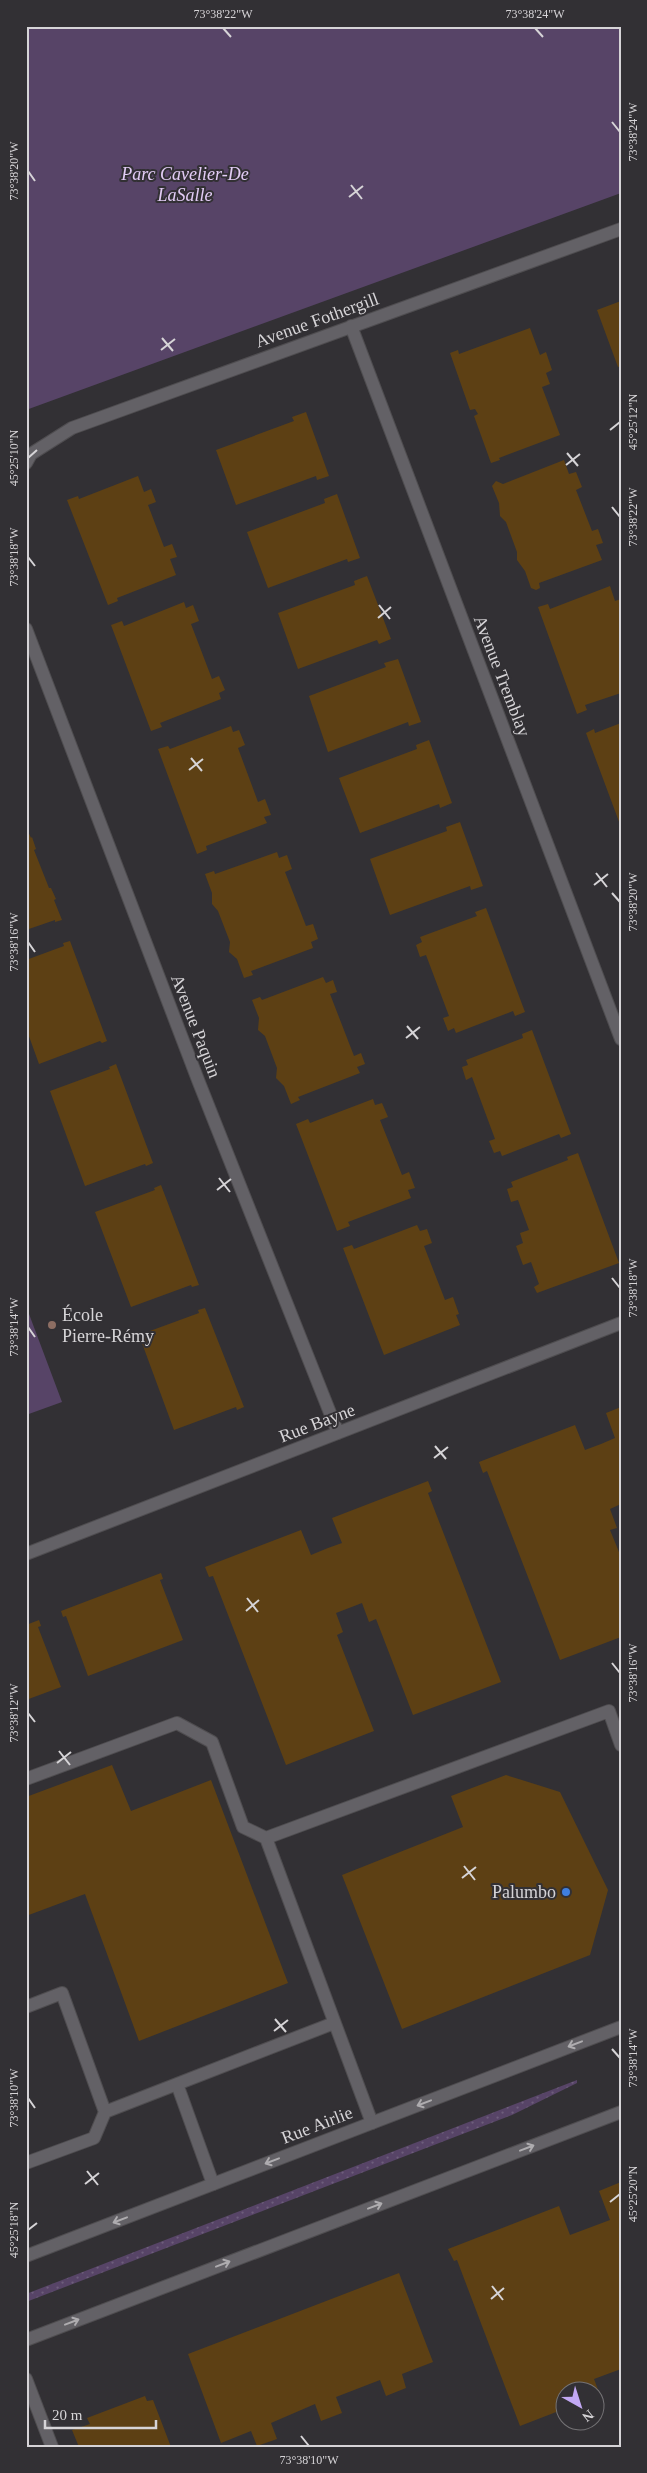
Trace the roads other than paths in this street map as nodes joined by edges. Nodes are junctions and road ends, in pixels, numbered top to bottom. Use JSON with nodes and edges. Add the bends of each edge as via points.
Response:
{"nodes":[{"id":1,"x":621,"y":229,"type":"edge"},
{"id":2,"x":351,"y":326,"type":"junction"},
{"id":3,"x":28,"y":459,"type":"edge"},
{"id":4,"x":26,"y":630,"type":"edge"},
{"id":5,"x":621,"y":1039,"type":"edge"},
{"id":6,"x":621,"y":1323,"type":"edge"},
{"id":7,"x":338,"y":1433,"type":"junction"},
{"id":8,"x":26,"y":1554,"type":"edge"},
{"id":9,"x":615,"y":1708,"type":"edge"},
{"id":10,"x":621,"y":1745,"type":"edge"},
{"id":11,"x":26,"y":1779,"type":"edge"},
{"id":12,"x":266,"y":1838,"type":"junction"},
{"id":13,"x":26,"y":2007,"type":"edge"},
{"id":14,"x":334,"y":2023,"type":"junction"},
{"id":15,"x":621,"y":2027,"type":"edge"},
{"id":16,"x":177,"y":2084,"type":"junction"},
{"id":17,"x":106,"y":2112,"type":"junction"},
{"id":18,"x":621,"y":2112,"type":"edge"},
{"id":19,"x":372,"y":2123,"type":"junction"},
{"id":20,"x":26,"y":2163,"type":"edge"},
{"id":21,"x":213,"y":2184,"type":"junction"},
{"id":22,"x":26,"y":2256,"type":"edge"},
{"id":23,"x":26,"y":2340,"type":"edge"},
{"id":24,"x":26,"y":2379,"type":"edge"},
{"id":25,"x":52,"y":2447,"type":"edge"}],
"edges":[{"from":1,"to":2,"type":"street","name":"Avenue Fothergill"},
{"from":2,"to":3,"type":"street","name":"Avenue Fothergill","via":[[72,428]]},
{"from":2,"to":5,"type":"street","name":"Avenue Tremblay"},
{"from":4,"to":7,"type":"street","name":"Avenue Paquin","via":[[198,1080]]},
{"from":6,"to":7,"type":"street","name":"Rue Bayne"},
{"from":7,"to":8,"type":"street","name":"Rue Bayne"},
{"from":9,"to":10,"type":"street"},
{"from":9,"to":12,"type":"street"},
{"from":11,"to":12,"type":"street","via":[[177,1723],[212,1742],[243,1827]]},
{"from":12,"to":14,"type":"street"},
{"from":13,"to":17,"type":"street","via":[[62,1993]]},
{"from":14,"to":16,"type":"street"},
{"from":14,"to":19,"type":"street"},
{"from":15,"to":19,"type":"street","name":"Rue Airlie","one_way":true},
{"from":16,"to":17,"type":"street"},
{"from":16,"to":21,"type":"street"},
{"from":17,"to":20,"type":"street","via":[[94,2138]]},
{"from":23,"to":18,"type":"street","one_way":true},
{"from":19,"to":21,"type":"street","name":"Rue Airlie","one_way":true},
{"from":21,"to":22,"type":"street","name":"Rue Airlie","one_way":true},
{"from":24,"to":25,"type":"street"}]}
